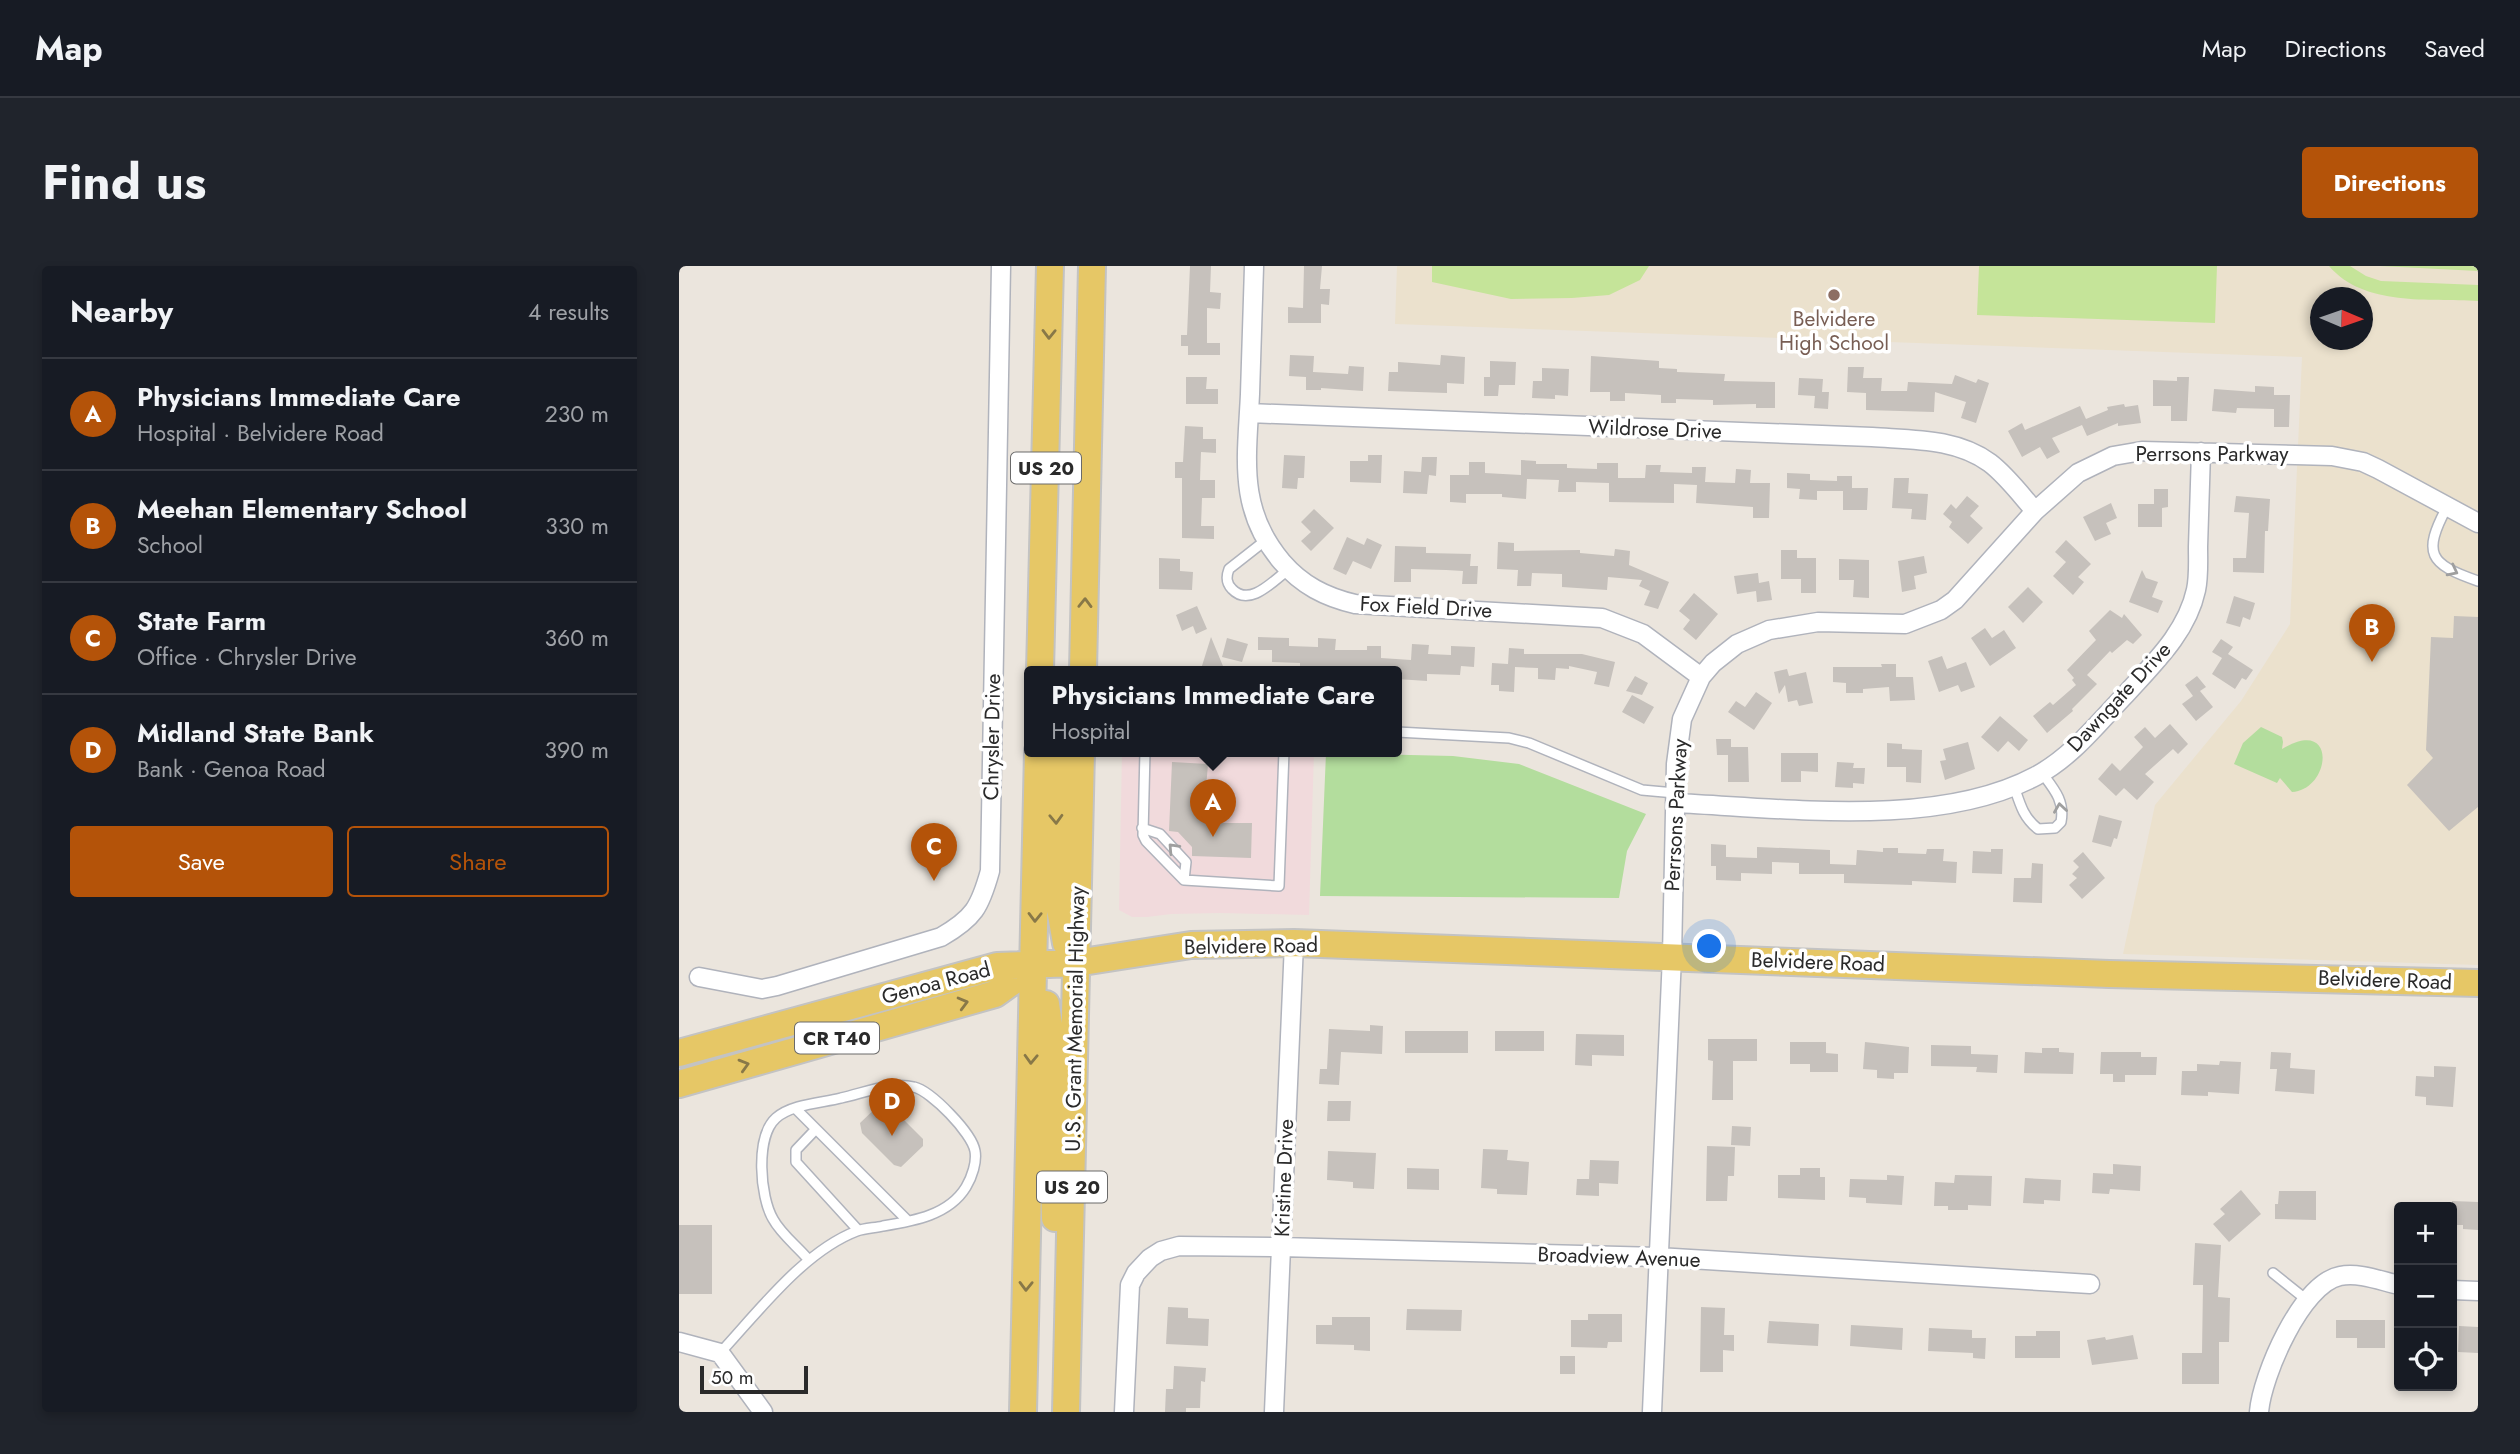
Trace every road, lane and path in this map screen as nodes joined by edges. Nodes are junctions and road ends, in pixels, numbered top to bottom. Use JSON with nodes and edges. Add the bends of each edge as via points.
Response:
{"nodes":[{"id":1,"x":1001,"y":266,"type":"edge"},
{"id":2,"x":1050,"y":266,"type":"edge"},
{"id":3,"x":1092,"y":266,"type":"edge"},
{"id":4,"x":1254,"y":266,"type":"edge"},
{"id":5,"x":1249,"y":413,"type":"junction"},
{"id":6,"x":2201,"y":452,"type":"junction"},
{"id":7,"x":2447,"y":507,"type":"junction"},
{"id":8,"x":2035,"y":511,"type":"junction"},
{"id":9,"x":2478,"y":523,"type":"edge"},
{"id":10,"x":1266,"y":540,"type":"junction"},
{"id":11,"x":1289,"y":569,"type":"junction"},
{"id":12,"x":2478,"y":581,"type":"edge"},
{"id":13,"x":1043,"y":592,"type":"junction"},
{"id":14,"x":1040,"y":666,"type":"edge"},
{"id":15,"x":1051,"y":666,"type":"edge"},
{"id":16,"x":1083,"y":666,"type":"edge"},
{"id":17,"x":1701,"y":677,"type":"junction"},
{"id":18,"x":1402,"y":732,"type":"edge"},
{"id":19,"x":1038,"y":757,"type":"edge"},
{"id":20,"x":1054,"y":757,"type":"edge"},
{"id":21,"x":1081,"y":757,"type":"edge"},
{"id":22,"x":1145,"y":757,"type":"edge"},
{"id":23,"x":1284,"y":757,"type":"edge"},
{"id":24,"x":2042,"y":772,"type":"junction"},
{"id":25,"x":2014,"y":786,"type":"junction"},
{"id":26,"x":1675,"y":798,"type":"junction"},
{"id":27,"x":1142,"y":828,"type":"junction"},
{"id":28,"x":1184,"y":880,"type":"junction"},
{"id":29,"x":1294,"y":943,"type":"junction"},
{"id":30,"x":1672,"y":956,"type":"junction"},
{"id":31,"x":1076,"y":963,"type":"junction"},
{"id":32,"x":1034,"y":966,"type":"junction"},
{"id":33,"x":699,"y":976,"type":"dead end"},
{"id":34,"x":2478,"y":983,"type":"edge"},
{"id":35,"x":679,"y":1053,"type":"edge"},
{"id":36,"x":679,"y":1084,"type":"edge"},
{"id":37,"x":796,"y":1109,"type":"junction"},
{"id":38,"x":816,"y":1129,"type":"junction"},
{"id":39,"x":908,"y":1221,"type":"junction"},
{"id":40,"x":858,"y":1230,"type":"junction"},
{"id":41,"x":1281,"y":1247,"type":"junction"},
{"id":42,"x":1658,"y":1257,"type":"junction"},
{"id":43,"x":808,"y":1259,"type":"junction"},
{"id":44,"x":2273,"y":1273,"type":"dead end"},
{"id":45,"x":2090,"y":1284,"type":"dead end"},
{"id":46,"x":2394,"y":1284,"type":"edge"},
{"id":47,"x":2457,"y":1290,"type":"edge"},
{"id":48,"x":2478,"y":1291,"type":"edge"},
{"id":49,"x":2308,"y":1301,"type":"junction"},
{"id":50,"x":679,"y":1342,"type":"edge"},
{"id":51,"x":720,"y":1353,"type":"junction"},
{"id":52,"x":1067,"y":1371,"type":"junction"},
{"id":53,"x":763,"y":1412,"type":"edge"},
{"id":54,"x":1023,"y":1412,"type":"edge"},
{"id":55,"x":1066,"y":1412,"type":"edge"},
{"id":56,"x":1124,"y":1412,"type":"edge"},
{"id":57,"x":1274,"y":1412,"type":"edge"},
{"id":58,"x":1652,"y":1412,"type":"edge"},
{"id":59,"x":2259,"y":1412,"type":"edge"}],
"edges":[{"from":1,"to":33,"type":"street","name":"Chrysler Drive","via":[[990,871],[983,896],[961,925],[941,937],[777,986],[762,989]]},
{"from":2,"to":13,"type":"main road","number":"US 20","one_way":true},
{"from":16,"to":3,"type":"main road","number":"US 20","one_way":true},
{"from":4,"to":5,"type":"street","name":"Fox Field Drive"},
{"from":5,"to":8,"type":"street","name":"Wildrose Drive","via":[[1938,443],[1976,454],[1991,464]]},
{"from":5,"to":10,"type":"street","name":"Fox Field Drive","via":[[1249,495]]},
{"from":6,"to":7,"type":"street","name":"Perrsons Parkway","via":[[2332,456],[2363,462]]},
{"from":6,"to":8,"type":"street","name":"Perrsons Parkway","via":[[2142,451],[2113,456],[2078,472]]},
{"from":6,"to":24,"type":"street","name":"Dawngate Drive","via":[[2197,587],[2185,624],[2076,747]]},
{"from":7,"to":9,"type":"street","name":"Perrsons Parkway"},
{"from":7,"to":12,"type":"lane","one_way":true,"via":[[2434,531],[2435,557],[2452,572]]},
{"from":8,"to":17,"type":"street","name":"Perrsons Parkway","via":[[1955,600],[1930,616],[1893,625],[1818,622],[1769,630],[1737,644]]},
{"from":10,"to":11,"type":"street","name":"Fox Field Drive"},
{"from":10,"to":11,"type":"lane","via":[[1229,569],[1230,588],[1239,594],[1257,594]]},
{"from":11,"to":17,"type":"street","name":"Fox Field Drive","via":[[1311,588],[1355,604],[1602,618],[1643,634]]},
{"from":13,"to":14,"type":"main road","number":"US 20"},
{"from":13,"to":15,"type":"main road"},
{"from":17,"to":26,"type":"street","name":"Perrsons Parkway","via":[[1682,719]]},
{"from":18,"to":26,"type":"lane","via":[[1509,737],[1642,790]]},
{"from":19,"to":32,"type":"main road","name":"U.S. Grant Memorial Highway","number":"US 20","one_way":true},
{"from":20,"to":31,"type":"main road","one_way":true,"via":[[1059,903],[1062,931]]},
{"from":21,"to":31,"type":"main road","name":"U.S. Grant Memorial Highway","number":"US 20"},
{"from":22,"to":27,"type":"lane"},
{"from":23,"to":28,"type":"lane","via":[[1279,886]]},
{"from":24,"to":25,"type":"street","name":"Dawngate Drive"},
{"from":25,"to":24,"type":"lane","one_way":true,"via":[[2029,822],[2039,829],[2055,828],[2061,822],[2061,799]]},
{"from":25,"to":26,"type":"street","name":"Dawngate Drive","via":[[1963,803],[1909,810],[1812,810]]},
{"from":26,"to":30,"type":"street","name":"Perrsons Parkway"},
{"from":27,"to":28,"type":"lane","via":[[1146,841]]},
{"from":28,"to":27,"type":"lane","one_way":true,"via":[[1186,862],[1160,834]]},
{"from":29,"to":30,"type":"main road","name":"Belvidere Road"},
{"from":29,"to":31,"type":"main road","name":"Belvidere Road","via":[[1191,945]]},
{"from":29,"to":41,"type":"street","name":"Kristine Drive"},
{"from":30,"to":34,"type":"main road","name":"Belvidere Road"},
{"from":30,"to":42,"type":"street","name":"Perrsons Parkway"},
{"from":31,"to":32,"type":"main road","name":"Belvidere Road"},
{"from":31,"to":52,"type":"main road","name":"U.S. Grant Memorial Highway","number":"US 20"},
{"from":32,"to":35,"type":"main road","name":"Genoa Road","number":"CR T40","via":[[997,966]]},
{"from":36,"to":32,"type":"main road","name":"Genoa Road","number":"CR T40","one_way":true,"via":[[995,994]]},
{"from":32,"to":52,"type":"main road","via":[[1049,1026],[1057,1288]]},
{"from":32,"to":54,"type":"main road","name":"U.S. Grant Memorial Highway","number":"US 20","one_way":true},
{"from":37,"to":38,"type":"lane"},
{"from":37,"to":39,"type":"lane","via":[[892,1086],[915,1087],[930,1095],[965,1132],[975,1157],[966,1187],[952,1203],[935,1214]]},
{"from":37,"to":43,"type":"lane","via":[[774,1120],[768,1129],[763,1186],[773,1221]]},
{"from":38,"to":39,"type":"lane"},
{"from":38,"to":40,"type":"lane","via":[[796,1150],[796,1162]]},
{"from":39,"to":40,"type":"lane"},
{"from":40,"to":43,"type":"lane"},
{"from":41,"to":42,"type":"street","name":"Broadview Avenue"},
{"from":41,"to":56,"type":"street","name":"Broadview Avenue","via":[[1179,1246],[1150,1258],[1130,1285]]},
{"from":41,"to":57,"type":"street","name":"Kristine Drive"},
{"from":42,"to":45,"type":"street","name":"Broadview Avenue"},
{"from":42,"to":58,"type":"street","name":"Perrsons Parkway"},
{"from":43,"to":51,"type":"lane"},
{"from":44,"to":49,"type":"lane"},
{"from":46,"to":49,"type":"street","via":[[2343,1275],[2325,1283]]},
{"from":47,"to":48,"type":"street"},
{"from":49,"to":59,"type":"street","via":[[2281,1342]]},
{"from":50,"to":51,"type":"street"},
{"from":51,"to":53,"type":"street"},
{"from":52,"to":55,"type":"main road","name":"U.S. Grant Memorial Highway","number":"US 20"}]}
